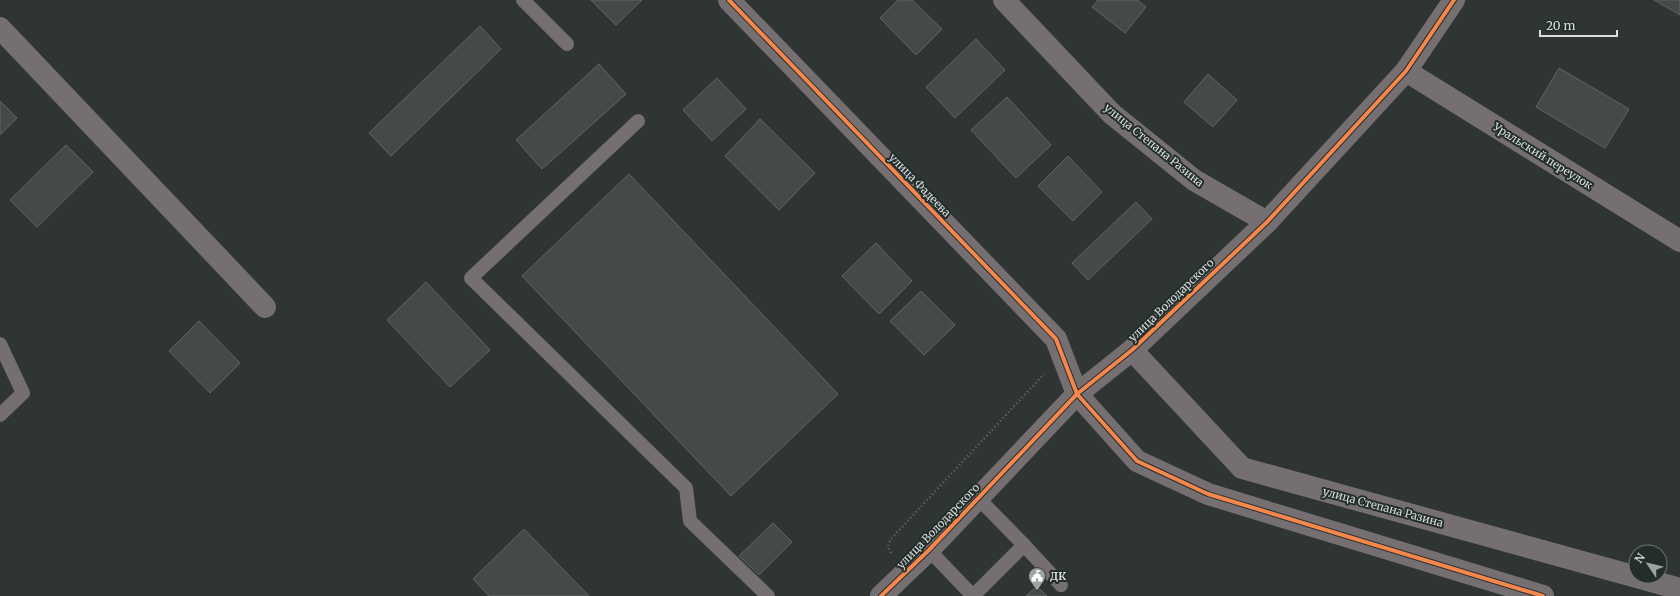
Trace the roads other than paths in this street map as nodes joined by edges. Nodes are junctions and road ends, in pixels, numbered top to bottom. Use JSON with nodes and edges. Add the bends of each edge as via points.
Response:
{"nodes":[{"id":1,"x":523,"y":0,"type":"edge"},
{"id":2,"x":729,"y":0,"type":"edge"},
{"id":3,"x":1004,"y":0,"type":"edge"},
{"id":4,"x":1454,"y":0,"type":"edge"},
{"id":5,"x":0,"y":28,"type":"edge"},
{"id":6,"x":567,"y":44,"type":"dead end"},
{"id":7,"x":1406,"y":72,"type":"junction"},
{"id":8,"x":638,"y":121,"type":"dead end"},
{"id":9,"x":1267,"y":222,"type":"junction"},
{"id":10,"x":1680,"y":241,"type":"edge"},
{"id":11,"x":265,"y":307,"type":"dead end"},
{"id":12,"x":0,"y":344,"type":"edge"},
{"id":13,"x":1132,"y":350,"type":"junction"},
{"id":14,"x":1077,"y":394,"type":"junction"},
{"id":15,"x":0,"y":415,"type":"edge"},
{"id":16,"x":978,"y":498,"type":"junction"},
{"id":17,"x":1024,"y":545,"type":"junction"},
{"id":18,"x":929,"y":550,"type":"junction"},
{"id":19,"x":1061,"y":585,"type":"dead end"},
{"id":20,"x":1680,"y":589,"type":"edge"},
{"id":21,"x":768,"y":596,"type":"edge"},
{"id":22,"x":881,"y":596,"type":"edge"},
{"id":23,"x":973,"y":596,"type":"edge"},
{"id":24,"x":1543,"y":596,"type":"edge"}],
"edges":[{"from":1,"to":6,"type":"lane"},
{"from":2,"to":14,"type":"street","name":"улица Фадеева","via":[[1056,339]]},
{"from":3,"to":9,"type":"street","name":"улица Степана Разина","via":[[1112,114],[1194,180]]},
{"from":4,"to":7,"type":"street","name":"улица Володарского"},
{"from":5,"to":11,"type":"street"},
{"from":7,"to":9,"type":"street","name":"улица Володарского"},
{"from":7,"to":10,"type":"street","name":"Уральский переулок"},
{"from":8,"to":21,"type":"lane","via":[[471,278],[686,488],[690,521]]},
{"from":9,"to":13,"type":"street","name":"улица Володарского"},
{"from":12,"to":15,"type":"lane","via":[[23,394]]},
{"from":13,"to":14,"type":"street","name":"улица Володарского"},
{"from":13,"to":20,"type":"street","name":"улица Степана Разина","via":[[1242,468]]},
{"from":14,"to":16,"type":"street","name":"улица Володарского"},
{"from":14,"to":24,"type":"street","via":[[1137,461],[1208,494]]},
{"from":16,"to":17,"type":"lane"},
{"from":16,"to":18,"type":"street","name":"улица Володарского"},
{"from":17,"to":19,"type":"lane"},
{"from":17,"to":23,"type":"lane"},
{"from":18,"to":22,"type":"street","name":"улица Володарского"},
{"from":18,"to":23,"type":"lane"}]}
